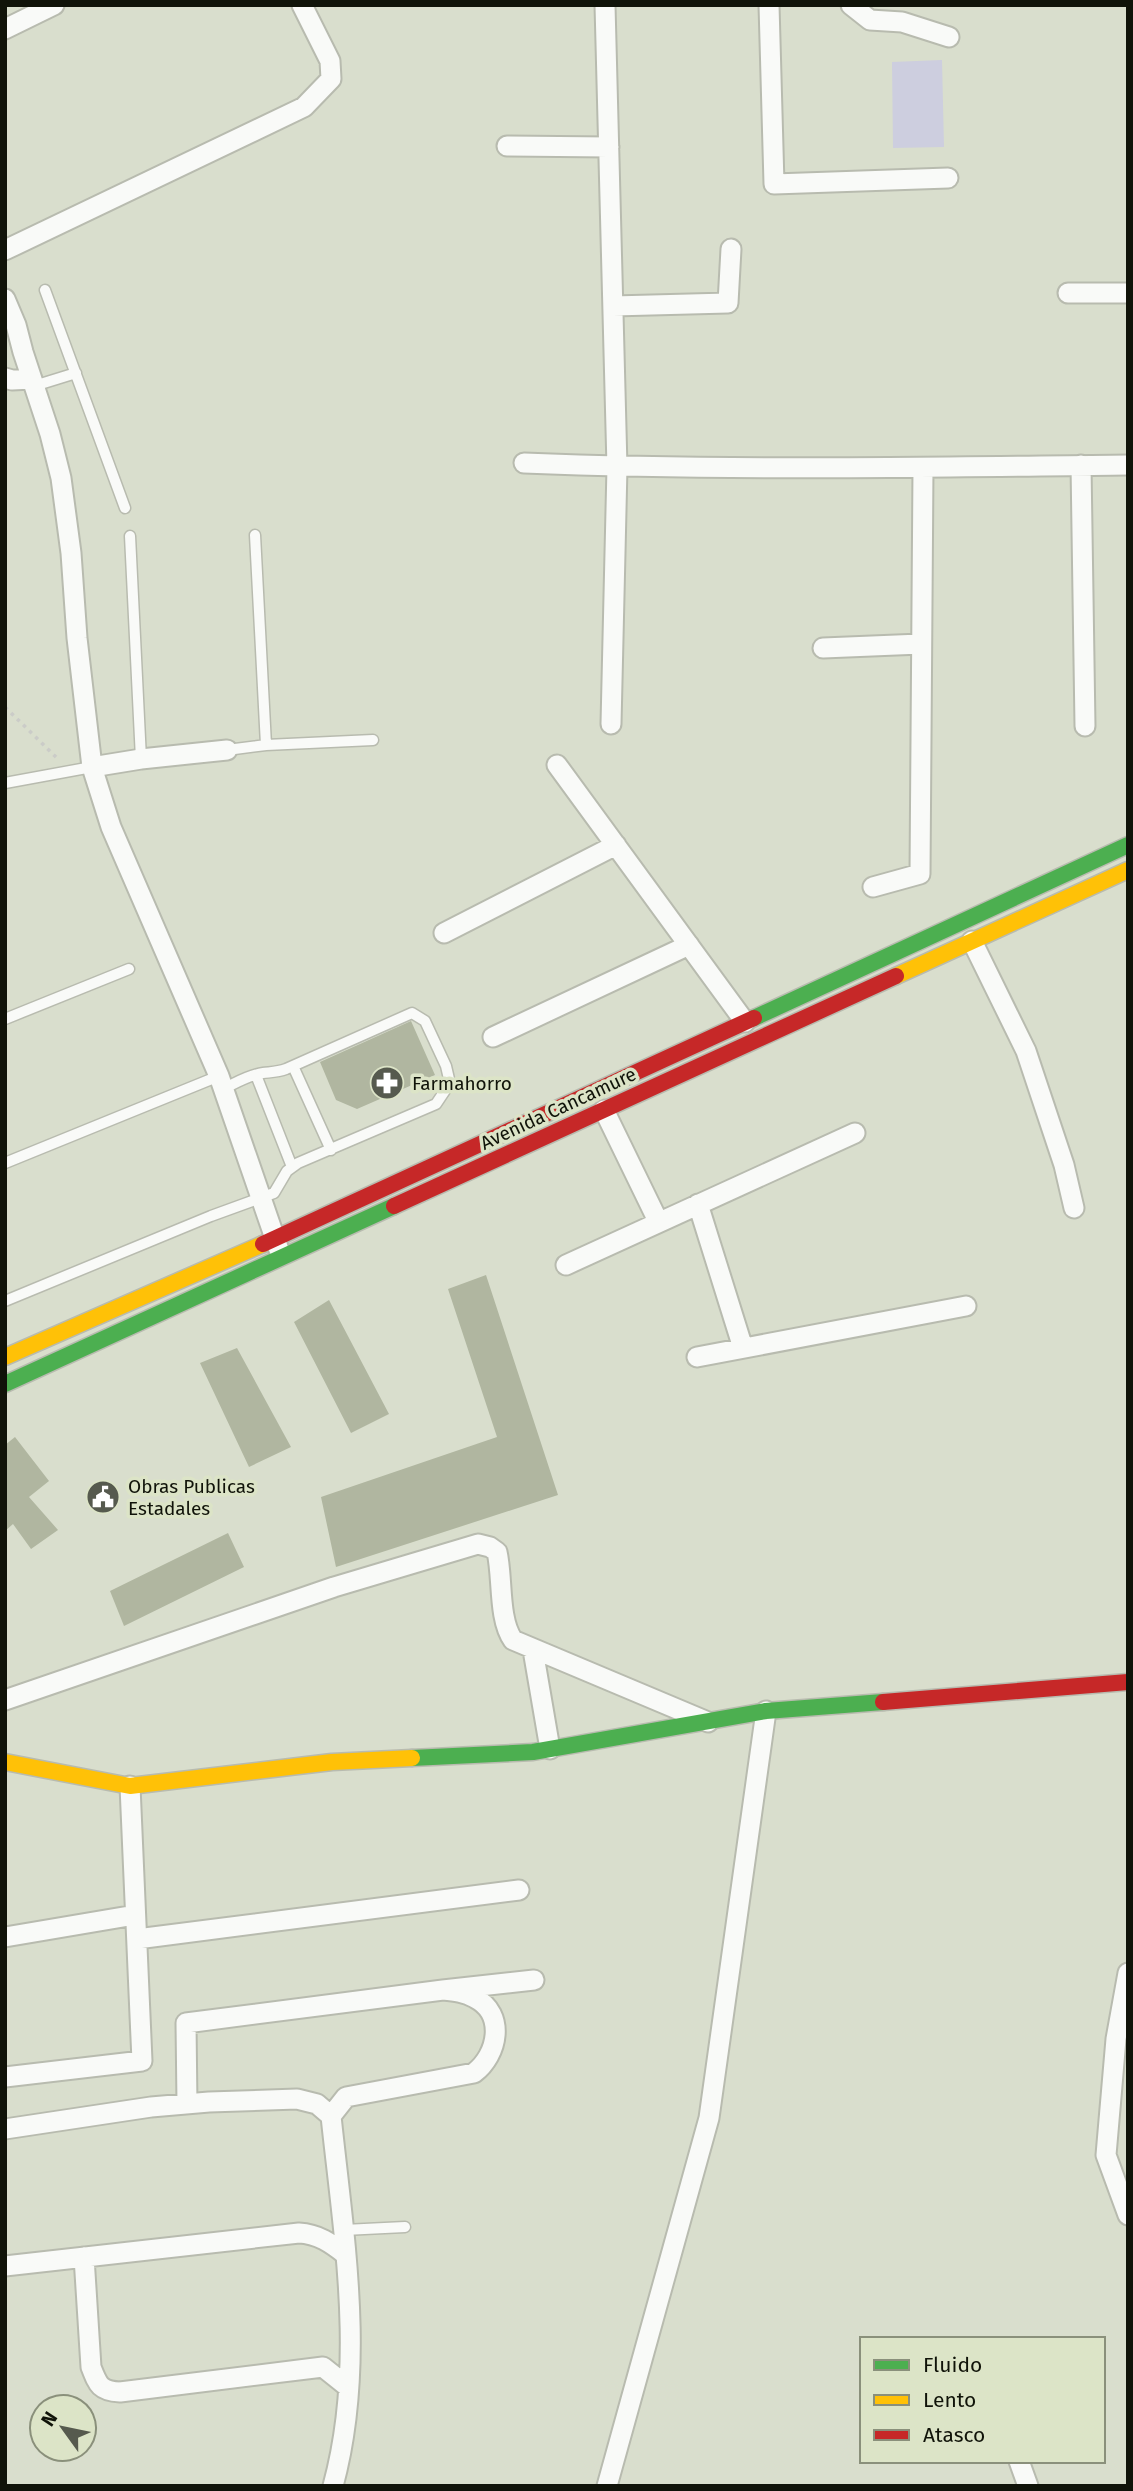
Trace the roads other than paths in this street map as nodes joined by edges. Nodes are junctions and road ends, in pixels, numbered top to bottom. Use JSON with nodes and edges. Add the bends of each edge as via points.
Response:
{"nodes":[{"id":1,"x":54,"y":5,"type":"edge"},
{"id":2,"x":302,"y":5,"type":"edge"},
{"id":3,"x":605,"y":5,"type":"edge"},
{"id":4,"x":769,"y":5,"type":"edge"},
{"id":5,"x":851,"y":5,"type":"edge"},
{"id":6,"x":5,"y":29,"type":"edge"},
{"id":7,"x":949,"y":37,"type":"dead end"},
{"id":8,"x":507,"y":146,"type":"dead end"},
{"id":9,"x":609,"y":147,"type":"junction"},
{"id":10,"x":948,"y":178,"type":"dead end"},
{"id":11,"x":732,"y":249,"type":"dead end"},
{"id":12,"x":5,"y":250,"type":"edge"},
{"id":13,"x":45,"y":290,"type":"dead end"},
{"id":14,"x":1068,"y":293,"type":"dead end"},
{"id":15,"x":1128,"y":293,"type":"edge"},
{"id":16,"x":5,"y":299,"type":"edge"},
{"id":17,"x":613,"y":306,"type":"junction"},
{"id":18,"x":5,"y":335,"type":"edge"},
{"id":19,"x":23,"y":352,"type":"junction"},
{"id":20,"x":76,"y":373,"type":"junction"},
{"id":21,"x":5,"y":378,"type":"edge"},
{"id":22,"x":33,"y":382,"type":"junction"},
{"id":23,"x":524,"y":463,"type":"dead end"},
{"id":24,"x":1081,"y":465,"type":"junction"},
{"id":25,"x":1128,"y":465,"type":"edge"},
{"id":26,"x":617,"y":467,"type":"junction"},
{"id":27,"x":923,"y":468,"type":"junction"},
{"id":28,"x":125,"y":508,"type":"dead end"},
{"id":29,"x":256,"y":535,"type":"dead end"},
{"id":30,"x":130,"y":536,"type":"dead end"},
{"id":31,"x":921,"y":644,"type":"junction"},
{"id":32,"x":823,"y":648,"type":"dead end"},
{"id":33,"x":611,"y":724,"type":"dead end"},
{"id":34,"x":1084,"y":726,"type":"dead end"},
{"id":35,"x":373,"y":740,"type":"dead end"},
{"id":36,"x":266,"y":745,"type":"junction"},
{"id":37,"x":227,"y":750,"type":"joint"},
{"id":38,"x":141,"y":758,"type":"junction"},
{"id":39,"x":557,"y":765,"type":"dead end"},
{"id":40,"x":92,"y":767,"type":"junction"},
{"id":41,"x":5,"y":783,"type":"edge"},
{"id":42,"x":615,"y":845,"type":"junction"},
{"id":43,"x":1128,"y":845,"type":"edge"},
{"id":44,"x":1128,"y":870,"type":"edge"},
{"id":45,"x":873,"y":887,"type":"dead end"},
{"id":46,"x":444,"y":933,"type":"dead end"},
{"id":47,"x":972,"y":941,"type":"junction"},
{"id":48,"x":689,"y":945,"type":"junction"},
{"id":49,"x":129,"y":969,"type":"dead end"},
{"id":50,"x":5,"y":1019,"type":"edge"},
{"id":51,"x":745,"y":1022,"type":"junction"},
{"id":52,"x":493,"y":1037,"type":"dead end"},
{"id":53,"x":293,"y":1066,"type":"junction"},
{"id":54,"x":256,"y":1075,"type":"junction"},
{"id":55,"x":221,"y":1082,"type":"junction"},
{"id":56,"x":604,"y":1110,"type":"junction"},
{"id":57,"x":855,"y":1133,"type":"dead end"},
{"id":58,"x":331,"y":1150,"type":"junction"},
{"id":59,"x":5,"y":1163,"type":"edge"},
{"id":60,"x":292,"y":1167,"type":"junction"},
{"id":61,"x":260,"y":1198,"type":"junction"},
{"id":62,"x":698,"y":1204,"type":"junction"},
{"id":63,"x":1074,"y":1208,"type":"dead end"},
{"id":64,"x":659,"y":1221,"type":"junction"},
{"id":65,"x":278,"y":1248,"type":"junction"},
{"id":66,"x":566,"y":1265,"type":"dead end"},
{"id":67,"x":5,"y":1301,"type":"edge"},
{"id":68,"x":966,"y":1306,"type":"dead end"},
{"id":69,"x":743,"y":1348,"type":"junction"},
{"id":70,"x":5,"y":1357,"type":"edge"},
{"id":71,"x":697,"y":1357,"type":"dead end"},
{"id":72,"x":5,"y":1384,"type":"edge"},
{"id":73,"x":533,"y":1650,"type":"junction"},
{"id":74,"x":1128,"y":1682,"type":"edge"},
{"id":75,"x":5,"y":1700,"type":"edge"},
{"id":76,"x":766,"y":1712,"type":"junction"},
{"id":77,"x":708,"y":1722,"type":"junction"},
{"id":78,"x":550,"y":1749,"type":"junction"},
{"id":79,"x":5,"y":1762,"type":"edge"},
{"id":80,"x":130,"y":1786,"type":"junction"},
{"id":81,"x":519,"y":1890,"type":"dead end"},
{"id":82,"x":135,"y":1915,"type":"junction"},
{"id":83,"x":5,"y":1937,"type":"edge"},
{"id":84,"x":136,"y":1939,"type":"junction"},
{"id":85,"x":1128,"y":1973,"type":"edge"},
{"id":86,"x":534,"y":1980,"type":"dead end"},
{"id":87,"x":443,"y":1990,"type":"junction"},
{"id":88,"x":5,"y":2077,"type":"edge"},
{"id":89,"x":187,"y":2104,"type":"junction"},
{"id":90,"x":331,"y":2116,"type":"junction"},
{"id":91,"x":5,"y":2129,"type":"edge"},
{"id":92,"x":341,"y":2204,"type":"junction"},
{"id":93,"x":1128,"y":2215,"type":"edge"},
{"id":94,"x":405,"y":2227,"type":"dead end"},
{"id":95,"x":344,"y":2230,"type":"junction"},
{"id":96,"x":312,"y":2234,"type":"junction"},
{"id":97,"x":346,"y":2255,"type":"junction"},
{"id":98,"x":84,"y":2257,"type":"junction"},
{"id":99,"x":5,"y":2266,"type":"edge"},
{"id":100,"x":337,"y":2359,"type":"junction"},
{"id":101,"x":348,"y":2387,"type":"junction"},
{"id":102,"x":1019,"y":2463,"type":"edge"},
{"id":103,"x":333,"y":2486,"type":"edge"},
{"id":104,"x":607,"y":2486,"type":"edge"},
{"id":105,"x":1028,"y":2486,"type":"edge"}],
"edges":[{"from":1,"to":6,"type":"street"},
{"from":2,"to":12,"type":"street","via":[[330,61],[331,79],[304,107]]},
{"from":3,"to":9,"type":"street"},
{"from":4,"to":10,"type":"street","via":[[774,184]]},
{"from":5,"to":7,"type":"street","via":[[870,19],[902,22]]},
{"from":8,"to":9,"type":"street"},
{"from":9,"to":17,"type":"street"},
{"from":11,"to":17,"type":"street","via":[[728,303]]},
{"from":13,"to":20,"type":"lane"},
{"from":14,"to":15,"type":"street"},
{"from":16,"to":19,"type":"street"},
{"from":17,"to":26,"type":"street"},
{"from":18,"to":19,"type":"street"},
{"from":19,"to":22,"type":"street"},
{"from":20,"to":22,"type":"lane"},
{"from":20,"to":28,"type":"lane"},
{"from":21,"to":22,"type":"street"},
{"from":22,"to":40,"type":"street","via":[[61,478]]},
{"from":23,"to":26,"type":"street"},
{"from":24,"to":25,"type":"street"},
{"from":24,"to":27,"type":"street"},
{"from":24,"to":34,"type":"street"},
{"from":26,"to":27,"type":"street"},
{"from":26,"to":33,"type":"street"},
{"from":27,"to":31,"type":"street"},
{"from":29,"to":36,"type":"lane"},
{"from":30,"to":38,"type":"lane"},
{"from":31,"to":32,"type":"street"},
{"from":31,"to":45,"type":"street","via":[[920,874]]},
{"from":35,"to":36,"type":"lane"},
{"from":36,"to":37,"type":"lane"},
{"from":37,"to":38,"type":"street"},
{"from":38,"to":40,"type":"street"},
{"from":39,"to":42,"type":"street"},
{"from":40,"to":41,"type":"lane"},
{"from":40,"to":55,"type":"street","via":[[111,827]]},
{"from":42,"to":46,"type":"street"},
{"from":42,"to":48,"type":"street"},
{"from":43,"to":51,"type":"main road","name":"Avenida Cancamure"},
{"from":44,"to":47,"type":"main road","name":"Avenida Cancamure"},
{"from":47,"to":56,"type":"main road","name":"Avenida Cancamure"},
{"from":47,"to":63,"type":"street","via":[[1026,1051]]},
{"from":48,"to":51,"type":"street"},
{"from":48,"to":52,"type":"street"},
{"from":49,"to":50,"type":"lane"},
{"from":51,"to":65,"type":"main road","name":"Avenida Cancamure"},
{"from":53,"to":54,"type":"lane"},
{"from":53,"to":58,"type":"lane"},
{"from":53,"to":58,"type":"lane","via":[[412,1013],[425,1021],[432,1035],[449,1079],[436,1104]]},
{"from":54,"to":55,"type":"lane"},
{"from":54,"to":60,"type":"lane"},
{"from":55,"to":59,"type":"lane"},
{"from":55,"to":61,"type":"street"},
{"from":56,"to":64,"type":"street"},
{"from":56,"to":65,"type":"main road","name":"Avenida Cancamure"},
{"from":57,"to":62,"type":"street"},
{"from":58,"to":60,"type":"lane"},
{"from":60,"to":61,"type":"lane","via":[[274,1193]]},
{"from":61,"to":65,"type":"street"},
{"from":61,"to":67,"type":"lane"},
{"from":62,"to":64,"type":"street"},
{"from":62,"to":69,"type":"street"},
{"from":64,"to":66,"type":"street"},
{"from":65,"to":70,"type":"main road","name":"Avenida Cancamure"},
{"from":65,"to":72,"type":"main road","name":"Avenida Cancamure"},
{"from":68,"to":69,"type":"street"},
{"from":69,"to":71,"type":"street"},
{"from":73,"to":75,"type":"street","via":[[508,1633],[497,1552],[478,1545],[334,1587]]},
{"from":73,"to":77,"type":"street"},
{"from":73,"to":78,"type":"street"},
{"from":74,"to":76,"type":"main road"},
{"from":76,"to":77,"type":"main road"},
{"from":76,"to":104,"type":"street","via":[[709,2118]]},
{"from":77,"to":78,"type":"main road"},
{"from":78,"to":80,"type":"main road","via":[[332,1762]]},
{"from":79,"to":80,"type":"main road"},
{"from":80,"to":82,"type":"street"},
{"from":81,"to":84,"type":"street"},
{"from":82,"to":83,"type":"street"},
{"from":82,"to":84,"type":"street"},
{"from":84,"to":88,"type":"street","via":[[142,2061]]},
{"from":85,"to":93,"type":"street","via":[[1116,2039],[1106,2155]]},
{"from":86,"to":87,"type":"street"},
{"from":87,"to":89,"type":"street","via":[[186,2023]]},
{"from":87,"to":90,"type":"street","via":[[463,1992],[486,2006],[496,2038],[482,2067],[474,2073],[346,2097]]},
{"from":89,"to":90,"type":"street","via":[[297,2099],[317,2104]]},
{"from":89,"to":91,"type":"street"},
{"from":90,"to":92,"type":"street"},
{"from":92,"to":95,"type":"street"},
{"from":92,"to":96,"type":"street"},
{"from":94,"to":95,"type":"lane"},
{"from":95,"to":97,"type":"street"},
{"from":96,"to":97,"type":"street"},
{"from":96,"to":98,"type":"street"},
{"from":97,"to":100,"type":"street","via":[[352,2320]]},
{"from":98,"to":99,"type":"street"},
{"from":98,"to":100,"type":"street","via":[[91,2367],[97,2383],[107,2391]]},
{"from":100,"to":101,"type":"street"},
{"from":100,"to":101,"type":"street"},
{"from":101,"to":103,"type":"street","via":[[342,2453]]},
{"from":102,"to":105,"type":"street"}]}
